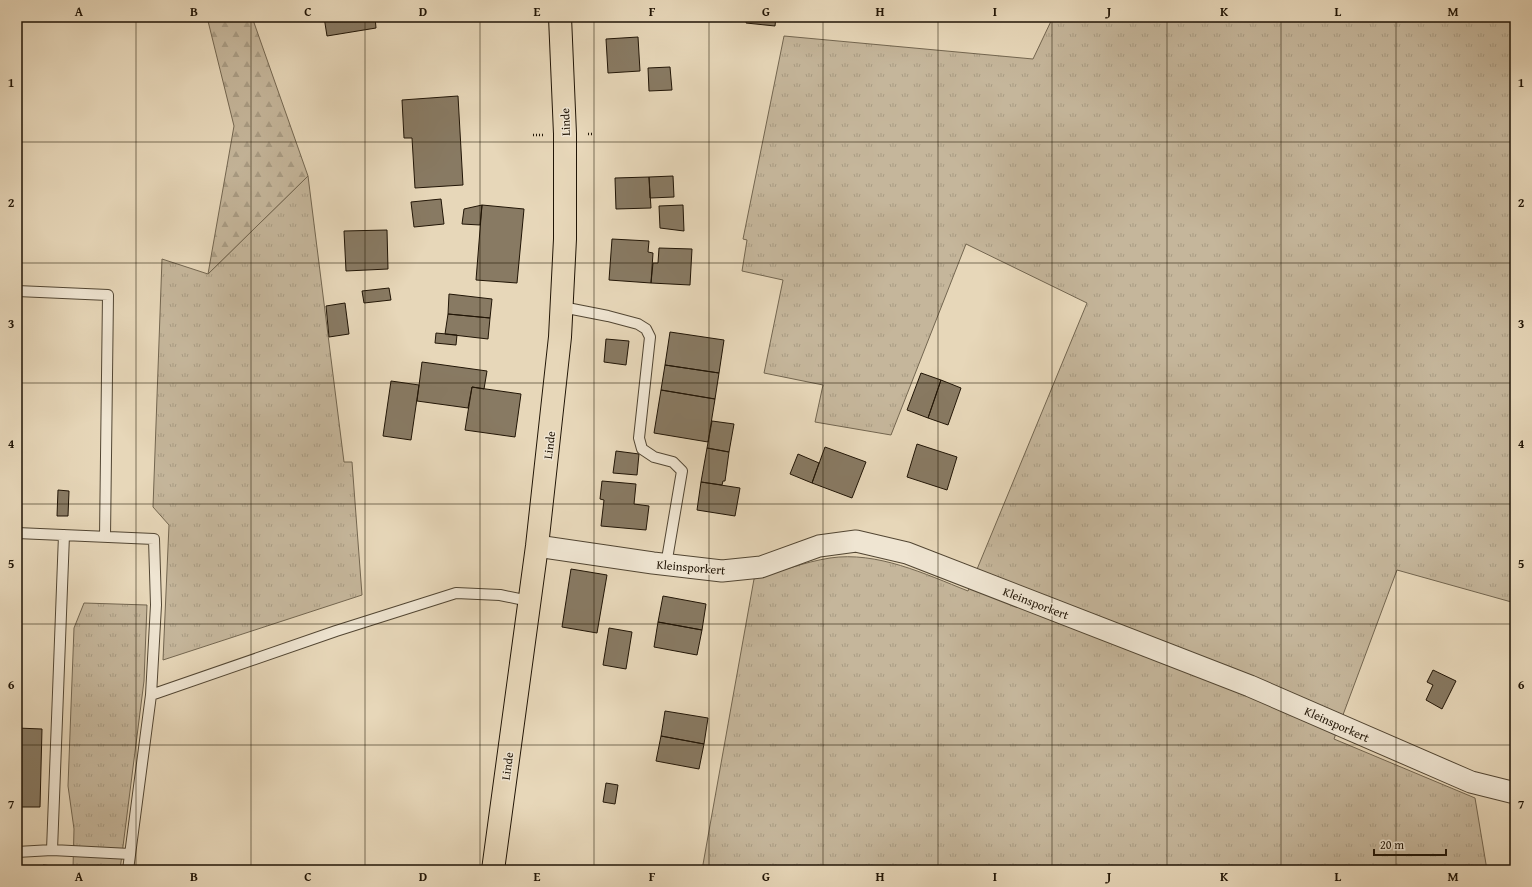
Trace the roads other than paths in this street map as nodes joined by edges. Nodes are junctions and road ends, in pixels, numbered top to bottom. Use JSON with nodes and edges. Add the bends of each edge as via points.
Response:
{"nodes":[{"id":1,"x":560,"y":17,"type":"edge"},
{"id":2,"x":17,"y":291,"type":"edge"},
{"id":3,"x":562,"y":307,"type":"junction"},
{"id":4,"x":17,"y":533,"type":"edge"},
{"id":5,"x":64,"y":535,"type":"junction"},
{"id":6,"x":105,"y":537,"type":"junction"},
{"id":7,"x":537,"y":546,"type":"junction"},
{"id":8,"x":666,"y":565,"type":"junction"},
{"id":9,"x":529,"y":601,"type":"junction"},
{"id":10,"x":151,"y":695,"type":"junction"},
{"id":11,"x":1515,"y":793,"type":"edge"},
{"id":12,"x":52,"y":850,"type":"junction"},
{"id":13,"x":17,"y":852,"type":"edge"},
{"id":14,"x":130,"y":854,"type":"junction"},
{"id":15,"x":128,"y":870,"type":"edge"},
{"id":16,"x":493,"y":870,"type":"edge"}],
"edges":[{"from":1,"to":3,"type":"main road","name":"Linde","via":[[565,134]]},
{"from":2,"to":6,"type":"lane","via":[[108,295]]},
{"from":3,"to":7,"type":"main road","name":"Linde"},
{"from":3,"to":8,"type":"lane","via":[[638,324],[646,329],[650,337],[639,438],[642,450],[654,457],[673,462],[682,471]]},
{"from":4,"to":5,"type":"lane"},
{"from":5,"to":6,"type":"lane"},
{"from":5,"to":12,"type":"lane"},
{"from":6,"to":10,"type":"lane","via":[[154,539],[156,605]]},
{"from":7,"to":8,"type":"street","name":"Kleinsporkert"},
{"from":7,"to":9,"type":"main road","name":"Linde"},
{"from":8,"to":11,"type":"street","name":"Kleinsporkert","via":[[722,571],[761,567],[819,546],[856,541],[907,553],[1250,686],[1471,782]]},
{"from":9,"to":10,"type":"lane","via":[[500,595],[456,593],[336,631]]},
{"from":9,"to":16,"type":"main road","name":"Linde"},
{"from":10,"to":14,"type":"lane"},
{"from":12,"to":13,"type":"lane"},
{"from":12,"to":14,"type":"lane"},
{"from":14,"to":15,"type":"lane"}]}
